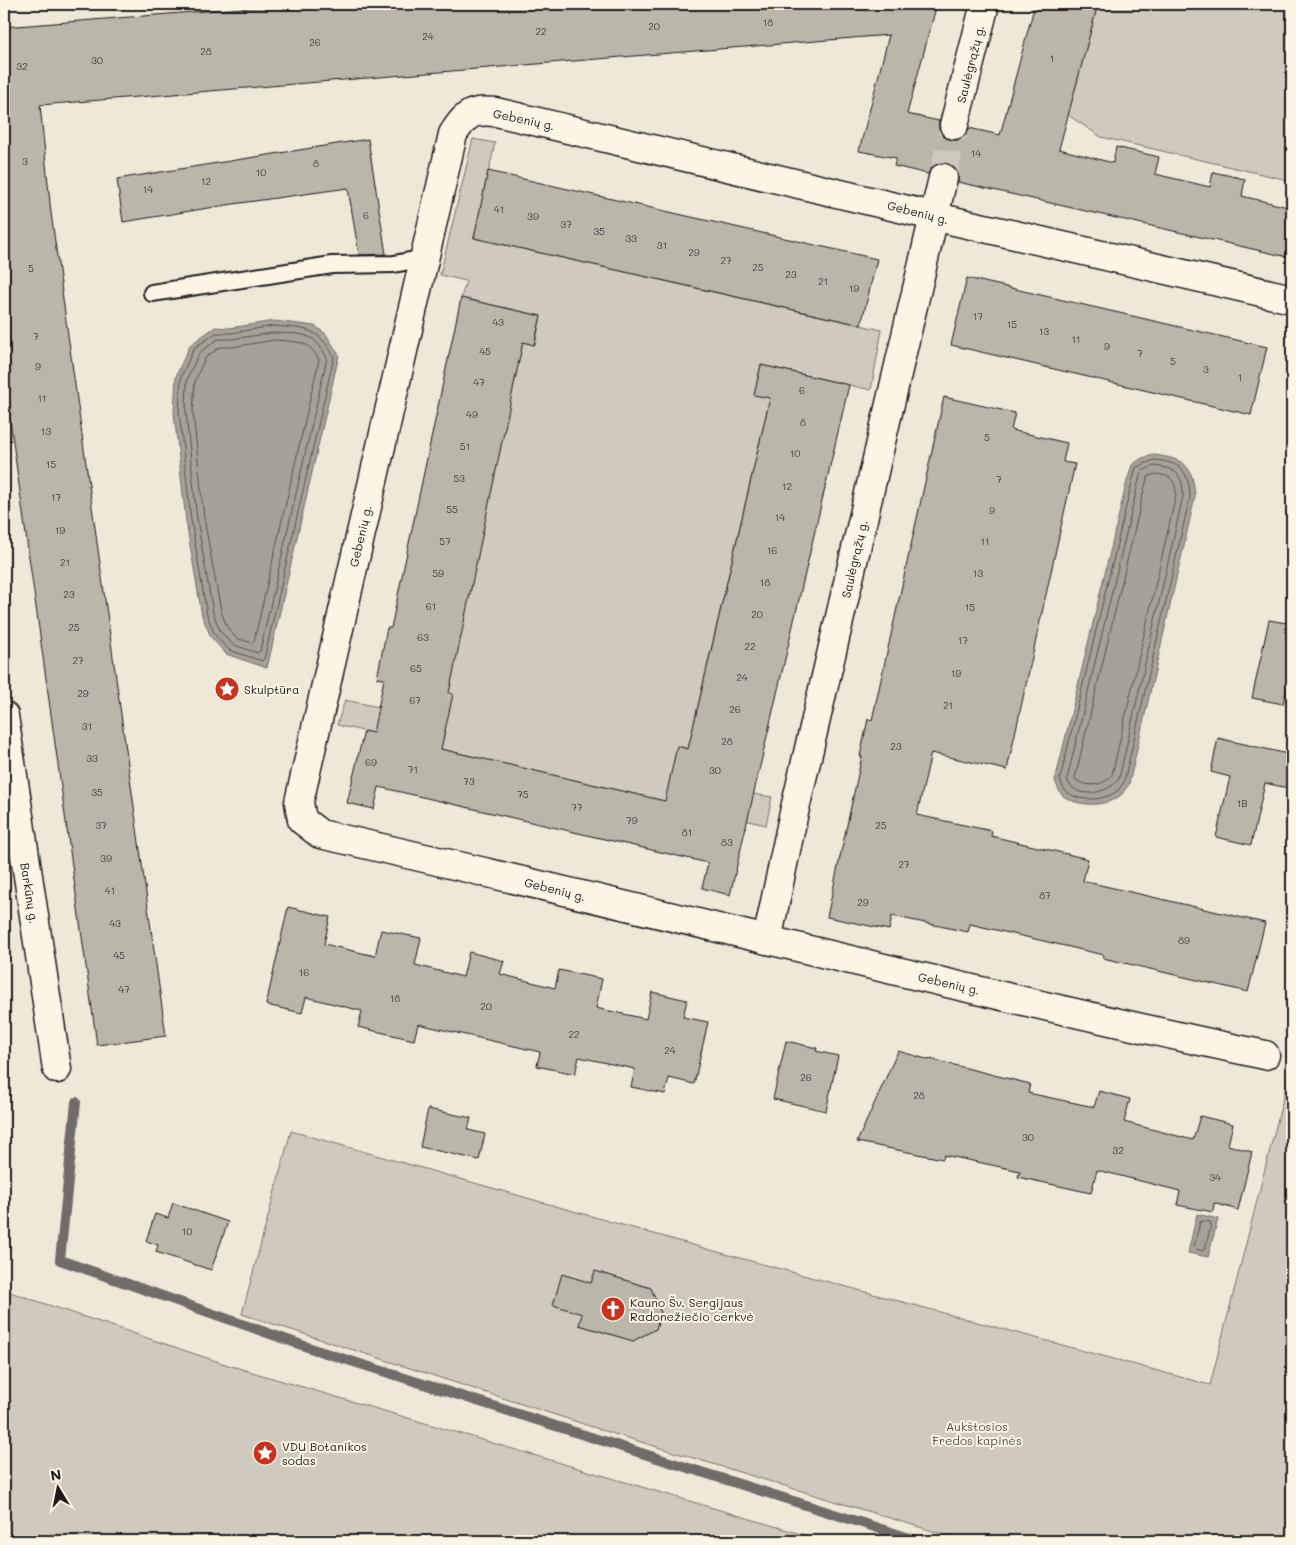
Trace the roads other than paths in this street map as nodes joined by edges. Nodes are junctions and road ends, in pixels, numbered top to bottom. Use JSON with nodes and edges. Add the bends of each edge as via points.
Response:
{"nodes":[{"id":1,"x":985,"y":4,"type":"edge"},
{"id":2,"x":954,"y":125,"type":"tunnel mouth"},
{"id":3,"x":943,"y":178,"type":"tunnel mouth"},
{"id":4,"x":933,"y":216,"type":"junction"},
{"id":5,"x":424,"y":258,"type":"junction"},
{"id":6,"x":152,"y":293,"type":"dead end"},
{"id":7,"x":1292,"y":299,"type":"edge"},
{"id":8,"x":4,"y":716,"type":"edge"},
{"id":9,"x":767,"y":940,"type":"junction"},
{"id":10,"x":1265,"y":1055,"type":"dead end"},
{"id":11,"x":57,"y":1069,"type":"dead end"}],
"edges":[{"from":1,"to":2,"type":"street","name":"Saulėgrąžų g."},
{"from":3,"to":4,"type":"street","name":"Saulėgrąžų g."},
{"from":4,"to":5,"type":"street","name":"Gebenių g.","via":[[496,112],[477,111],[464,118],[453,134]]},
{"from":4,"to":7,"type":"street","name":"Gebenių g."},
{"from":4,"to":9,"type":"street","name":"Saulėgrąžų g."},
{"from":5,"to":6,"type":"lane","via":[[394,264],[332,265]]},
{"from":5,"to":9,"type":"street","name":"Gebenių g.","via":[[299,802],[302,820],[320,834]]},
{"from":8,"to":11,"type":"street","name":"Barkūnų g."},
{"from":9,"to":10,"type":"street","name":"Gebenių g."}]}
